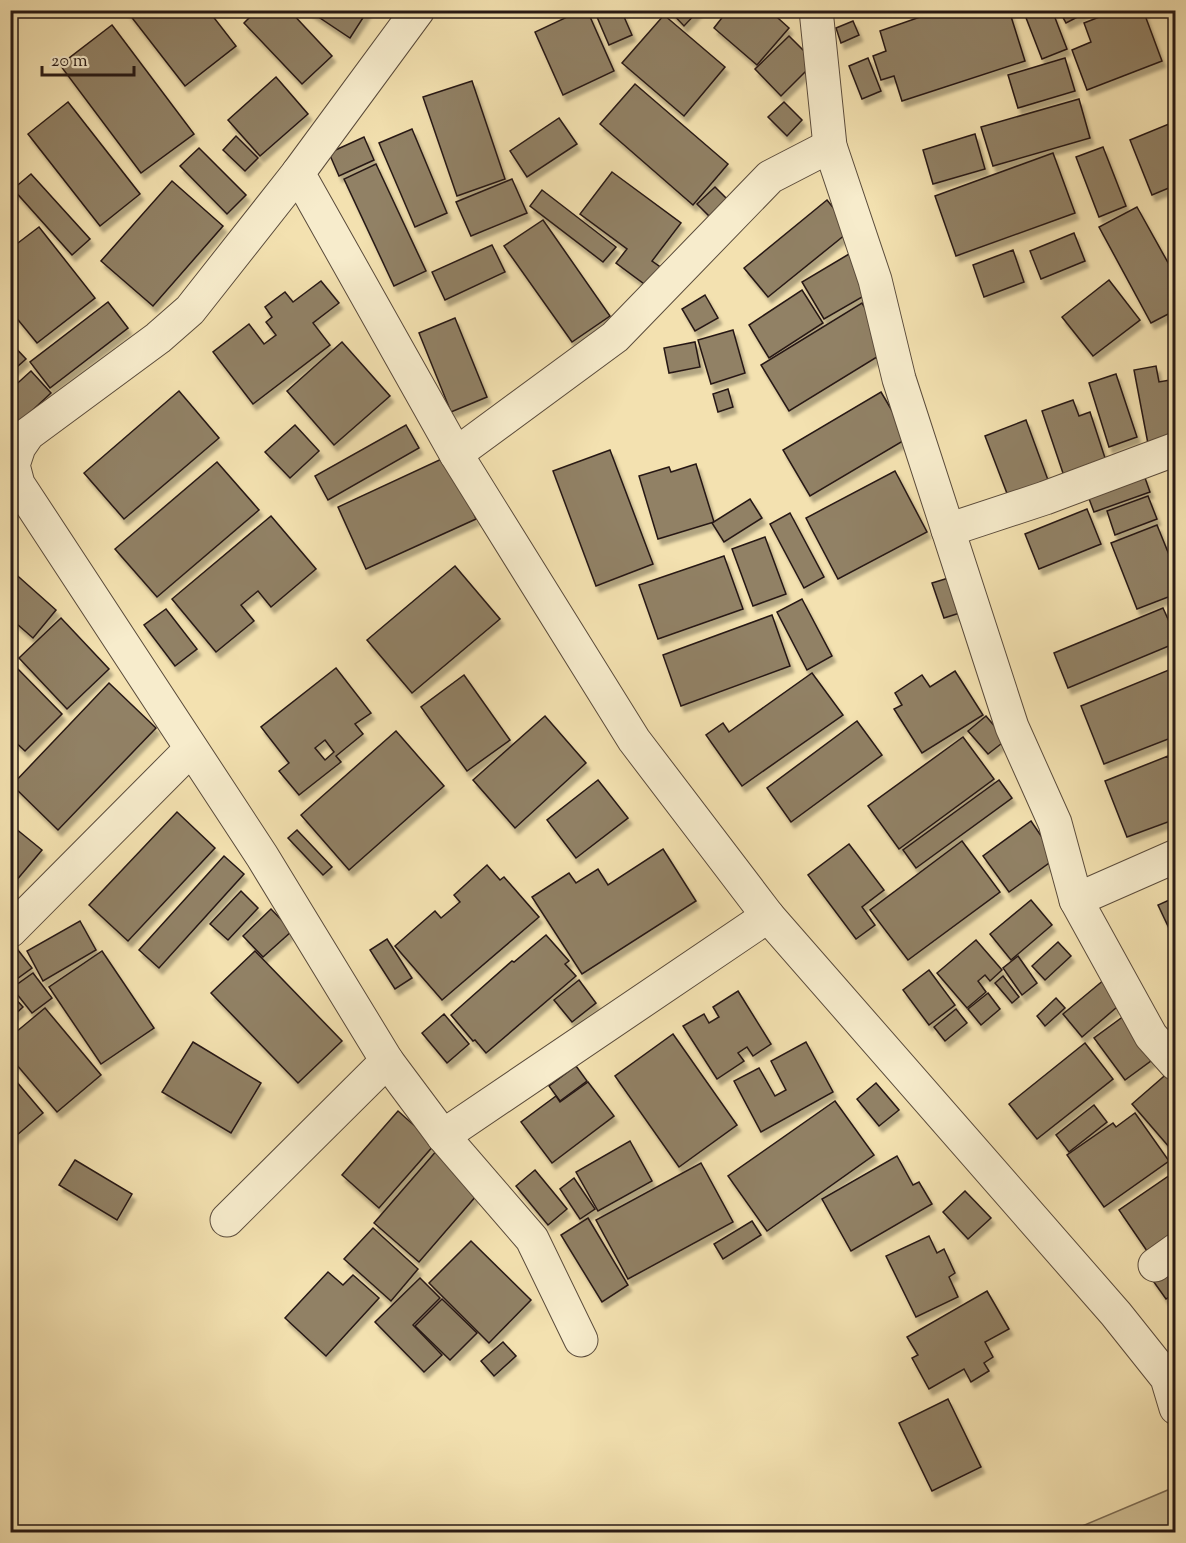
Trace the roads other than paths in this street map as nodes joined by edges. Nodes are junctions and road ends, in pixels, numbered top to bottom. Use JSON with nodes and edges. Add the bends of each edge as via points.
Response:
{"nodes":[{"id":1,"x":418,"y":10,"type":"edge"},
{"id":2,"x":816,"y":10,"type":"edge"},
{"id":3,"x":830,"y":146,"type":"junction"},
{"id":4,"x":298,"y":173,"type":"junction"},
{"id":5,"x":1176,"y":449,"type":"edge"},
{"id":6,"x":456,"y":454,"type":"junction"},
{"id":7,"x":948,"y":530,"type":"junction"},
{"id":8,"x":191,"y":748,"type":"junction"},
{"id":9,"x":1176,"y":856,"type":"edge"},
{"id":10,"x":1076,"y":900,"type":"junction"},
{"id":11,"x":768,"y":916,"type":"junction"},
{"id":12,"x":10,"y":931,"type":"edge"},
{"id":13,"x":387,"y":1061,"type":"junction"},
{"id":14,"x":1176,"y":1064,"type":"edge"},
{"id":15,"x":443,"y":1136,"type":"junction"},
{"id":16,"x":227,"y":1220,"type":"dead end"},
{"id":17,"x":581,"y":1340,"type":"dead end"},
{"id":18,"x":1176,"y":1408,"type":"edge"}],
"edges":[{"from":1,"to":4,"type":"street"},
{"from":2,"to":3,"type":"street"},
{"from":3,"to":6,"type":"street","via":[[770,177],[615,337]]},
{"from":3,"to":7,"type":"street","via":[[875,280],[899,379]]},
{"from":4,"to":6,"type":"street"},
{"from":4,"to":8,"type":"street","via":[[190,310],[28,434],[13,465],[18,484]]},
{"from":5,"to":7,"type":"street"},
{"from":6,"to":11,"type":"street","via":[[634,740]]},
{"from":7,"to":10,"type":"street","via":[[1012,727],[1055,823]]},
{"from":8,"to":12,"type":"street"},
{"from":8,"to":13,"type":"street"},
{"from":9,"to":10,"type":"street"},
{"from":10,"to":14,"type":"street","via":[[1151,1036]]},
{"from":11,"to":15,"type":"street"},
{"from":11,"to":18,"type":"street","via":[[1116,1314],[1167,1378]]},
{"from":13,"to":15,"type":"street"},
{"from":13,"to":16,"type":"street"},
{"from":15,"to":17,"type":"street","via":[[532,1239]]}]}
